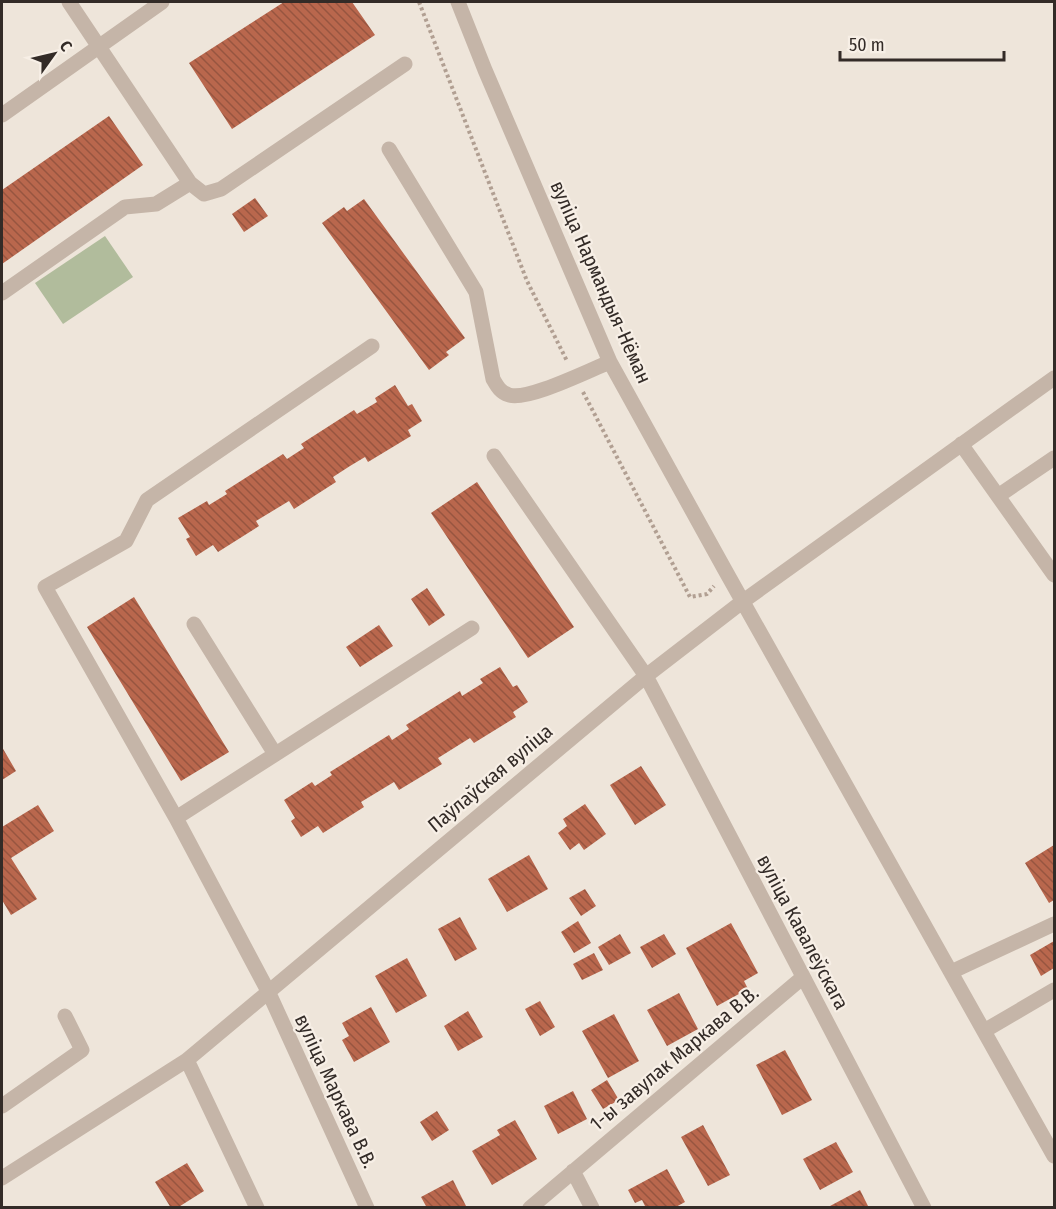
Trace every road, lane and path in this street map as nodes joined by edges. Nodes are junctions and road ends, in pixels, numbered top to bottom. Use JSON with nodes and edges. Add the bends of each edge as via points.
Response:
{"nodes":[{"id":1,"x":69,"y":2,"type":"edge"},
{"id":2,"x":162,"y":2,"type":"edge"},
{"id":3,"x":419,"y":2,"type":"edge"},
{"id":4,"x":458,"y":2,"type":"edge"},
{"id":5,"x":97,"y":46,"type":"junction"},
{"id":6,"x":405,"y":64,"type":"dead end"},
{"id":7,"x":2,"y":115,"type":"edge"},
{"id":8,"x":389,"y":149,"type":"dead end"},
{"id":9,"x":190,"y":183,"type":"junction"},
{"id":10,"x":2,"y":293,"type":"edge"},
{"id":11,"x":372,"y":346,"type":"dead end"},
{"id":12,"x":610,"y":362,"type":"junction"},
{"id":13,"x":575,"y":376,"type":"junction"},
{"id":14,"x":1054,"y":378,"type":"edge"},
{"id":15,"x":961,"y":444,"type":"junction"},
{"id":16,"x":494,"y":456,"type":"dead end"},
{"id":17,"x":1053,"y":462,"type":"edge"},
{"id":18,"x":998,"y":496,"type":"junction"},
{"id":19,"x":724,"y":570,"type":"junction"},
{"id":20,"x":1054,"y":575,"type":"edge"},
{"id":21,"x":742,"y":602,"type":"junction"},
{"id":22,"x":194,"y":624,"type":"dead end"},
{"id":23,"x":472,"y":628,"type":"dead end"},
{"id":24,"x":646,"y":676,"type":"junction"},
{"id":25,"x":275,"y":754,"type":"junction"},
{"id":26,"x":176,"y":818,"type":"junction"},
{"id":27,"x":1054,"y":924,"type":"edge"},
{"id":28,"x":951,"y":972,"type":"junction"},
{"id":29,"x":802,"y":978,"type":"junction"},
{"id":30,"x":1054,"y":990,"type":"edge"},
{"id":31,"x":268,"y":991,"type":"junction"},
{"id":32,"x":65,"y":1016,"type":"dead end"},
{"id":33,"x":984,"y":1030,"type":"junction"},
{"id":34,"x":187,"y":1060,"type":"junction"},
{"id":35,"x":2,"y":1106,"type":"edge"},
{"id":36,"x":1054,"y":1156,"type":"edge"},
{"id":37,"x":573,"y":1171,"type":"junction"},
{"id":38,"x":2,"y":1178,"type":"edge"},
{"id":39,"x":257,"y":1208,"type":"edge"},
{"id":40,"x":367,"y":1208,"type":"edge"},
{"id":41,"x":530,"y":1208,"type":"edge"},
{"id":42,"x":592,"y":1208,"type":"edge"},
{"id":43,"x":924,"y":1208,"type":"edge"}],
"edges":[{"from":1,"to":5,"type":"street"},
{"from":2,"to":5,"type":"street"},
{"from":3,"to":13,"type":"path","via":[[527,281]]},
{"from":4,"to":12,"type":"street","name":"вуліца Нармандыя-Нёман"},
{"from":5,"to":7,"type":"street"},
{"from":5,"to":9,"type":"street"},
{"from":6,"to":9,"type":"street","via":[[221,189],[204,194]]},
{"from":8,"to":13,"type":"street","via":[[476,292],[493,379],[499,390],[526,396]]},
{"from":9,"to":10,"type":"street","via":[[156,204],[125,207]]},
{"from":11,"to":26,"type":"street","name":"вуліца Маркава В.В.","via":[[147,500],[126,541],[45,586]]},
{"from":12,"to":13,"type":"street"},
{"from":12,"to":19,"type":"street","name":"вуліца Нармандыя-Нёман"},
{"from":13,"to":19,"type":"path","via":[[690,597],[707,594]]},
{"from":14,"to":15,"type":"street","name":"Паўлаўская вуліца"},
{"from":15,"to":18,"type":"street"},
{"from":15,"to":21,"type":"street","name":"Паўлаўская вуліца"},
{"from":16,"to":24,"type":"street","name":"вуліца Кавалеўскага"},
{"from":17,"to":18,"type":"street"},
{"from":18,"to":20,"type":"street"},
{"from":19,"to":21,"type":"street","name":"вуліца Нармандыя-Нёман"},
{"from":21,"to":24,"type":"street","name":"Паўлаўская вуліца"},
{"from":21,"to":28,"type":"street","name":"вуліца Нармандыя-Нёман"},
{"from":22,"to":25,"type":"street"},
{"from":23,"to":25,"type":"street"},
{"from":24,"to":29,"type":"street","name":"вуліца Кавалеўскага"},
{"from":24,"to":31,"type":"street","name":"Паўлаўская вуліца"},
{"from":25,"to":26,"type":"street"},
{"from":26,"to":31,"type":"street","name":"вуліца Маркава В.В."},
{"from":27,"to":28,"type":"street"},
{"from":28,"to":33,"type":"street","name":"вуліца Нармандыя-Нёман"},
{"from":29,"to":37,"type":"street","name":"1-ы завулак Маркава В.В."},
{"from":29,"to":43,"type":"street","name":"вуліца Кавалеўскага"},
{"from":30,"to":33,"type":"street"},
{"from":31,"to":34,"type":"street","name":"Паўлаўская вуліца"},
{"from":31,"to":40,"type":"street","name":"вуліца Маркава В.В."},
{"from":32,"to":35,"type":"street","via":[[82,1050]]},
{"from":33,"to":36,"type":"street","name":"вуліца Нармандыя-Нёман"},
{"from":34,"to":38,"type":"street","name":"Паўлаўская вуліца"},
{"from":34,"to":39,"type":"street"},
{"from":37,"to":41,"type":"street","name":"1-ы завулак Маркава В.В."},
{"from":37,"to":42,"type":"street"}]}
